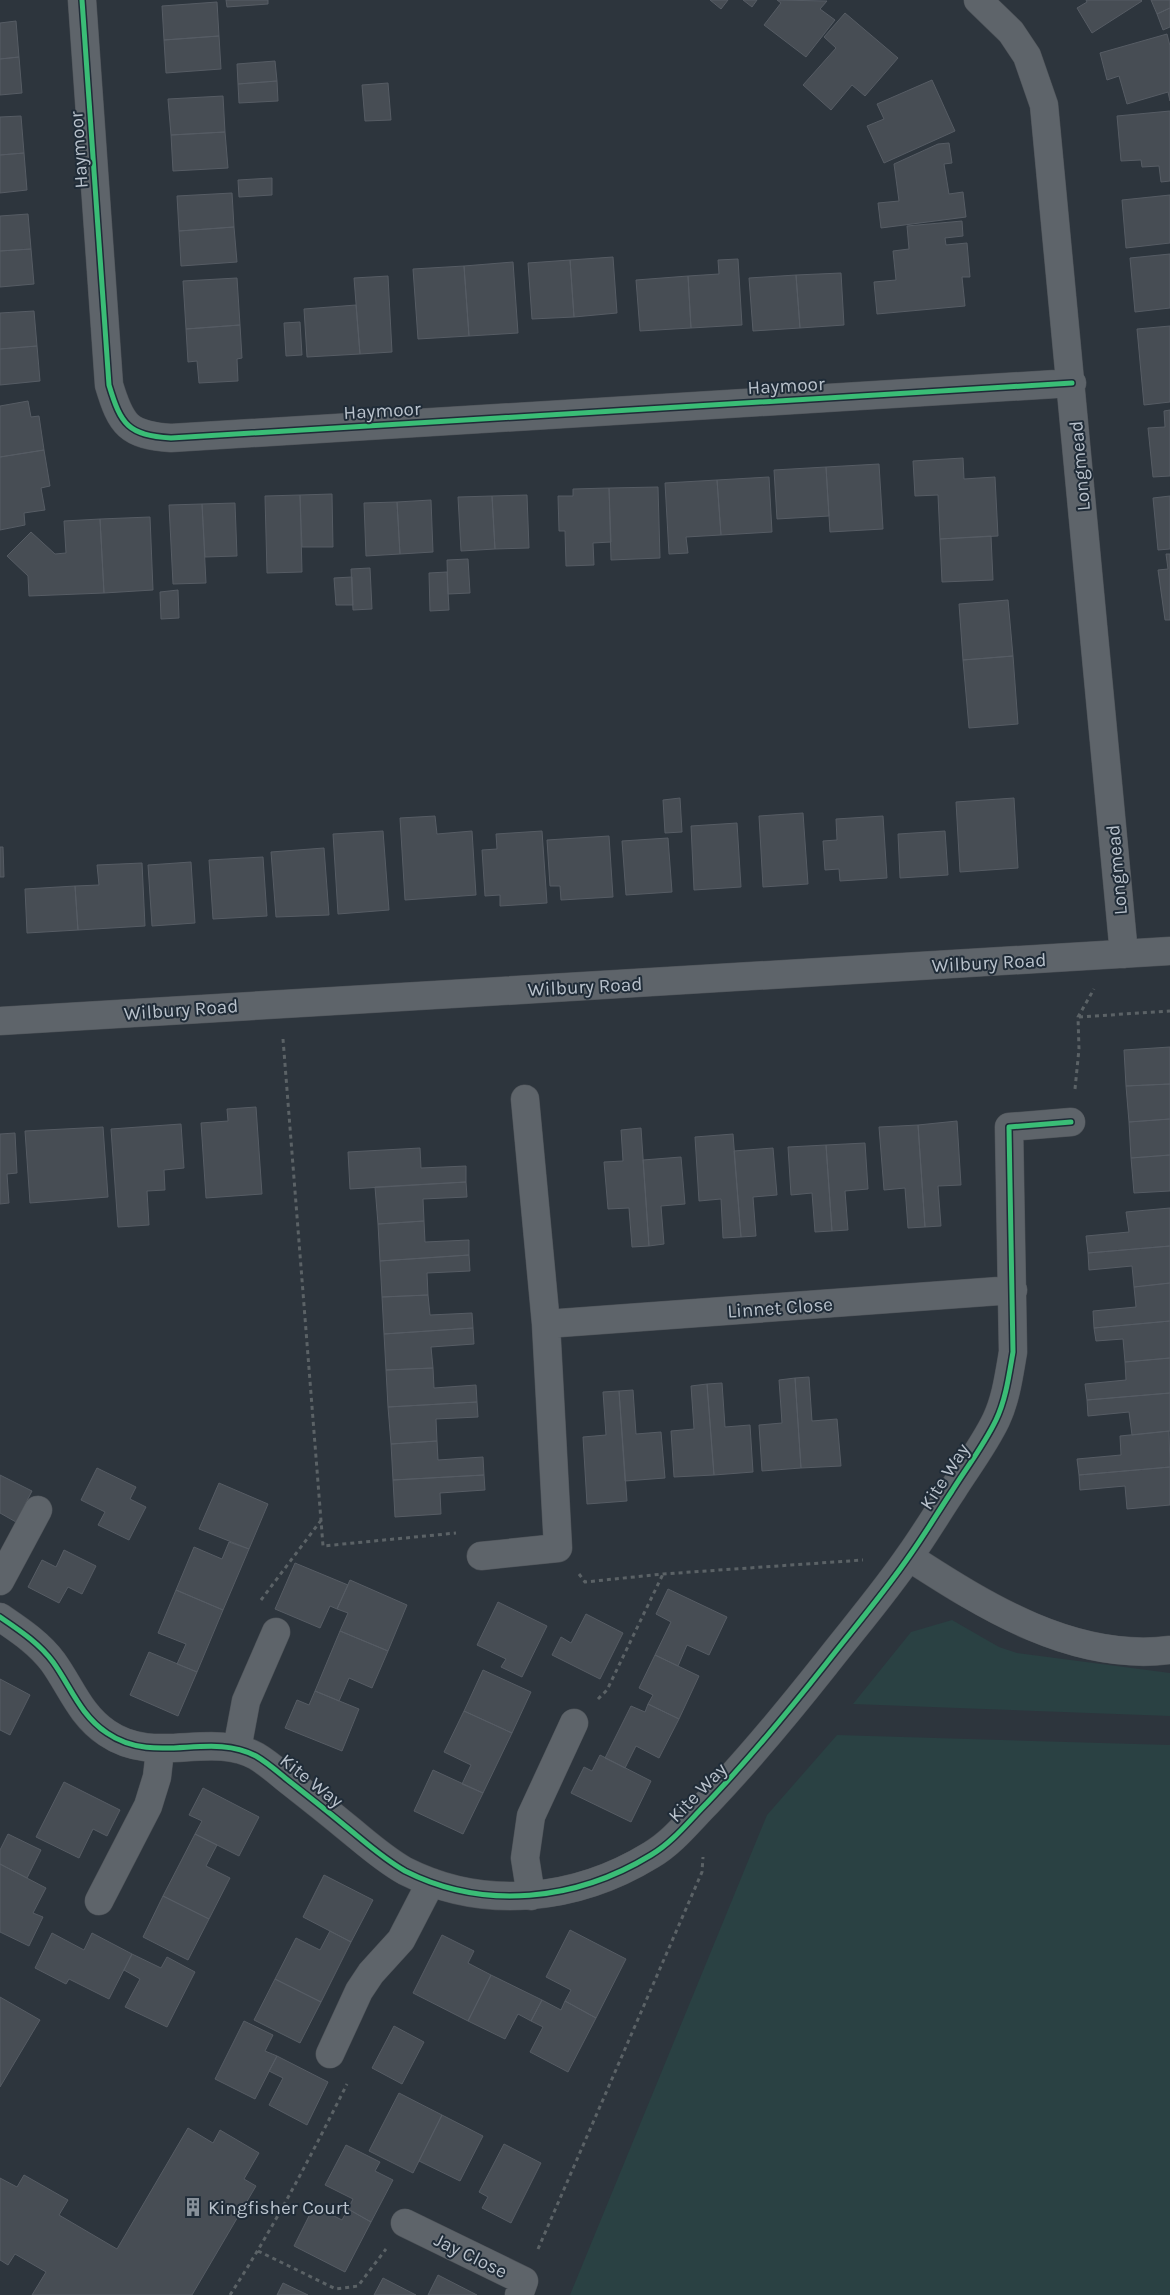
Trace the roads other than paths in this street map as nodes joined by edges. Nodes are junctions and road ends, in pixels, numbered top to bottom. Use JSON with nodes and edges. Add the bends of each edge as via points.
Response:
{"nodes":[{"id":1,"x":82,"y":0,"type":"edge"},
{"id":2,"x":978,"y":0,"type":"edge"},
{"id":3,"x":1072,"y":383,"type":"junction"},
{"id":4,"x":1170,"y":951,"type":"edge"},
{"id":5,"x":1124,"y":954,"type":"junction"},
{"id":6,"x":0,"y":1021,"type":"edge"},
{"id":7,"x":525,"y":1098,"type":"dead end"},
{"id":8,"x":1071,"y":1122,"type":"road end"},
{"id":9,"x":1013,"y":1290,"type":"junction"},
{"id":10,"x":546,"y":1324,"type":"junction"},
{"id":11,"x":38,"y":1510,"type":"dead end"},
{"id":12,"x":481,"y":1556,"type":"road end"},
{"id":13,"x":909,"y":1557,"type":"junction"},
{"id":14,"x":0,"y":1581,"type":"edge"},
{"id":15,"x":0,"y":1617,"type":"edge"},
{"id":16,"x":276,"y":1632,"type":"road end"},
{"id":17,"x":1170,"y":1650,"type":"edge"},
{"id":18,"x":574,"y":1723,"type":"road end"},
{"id":19,"x":238,"y":1749,"type":"junction"},
{"id":20,"x":160,"y":1750,"type":"junction"},
{"id":21,"x":431,"y":1882,"type":"junction"},
{"id":22,"x":531,"y":1896,"type":"junction"},
{"id":23,"x":99,"y":1901,"type":"dead end"},
{"id":24,"x":330,"y":2054,"type":"road end"},
{"id":25,"x":405,"y":2223,"type":"road end"},
{"id":26,"x":521,"y":2288,"type":"edge"}],
"edges":[{"from":1,"to":3,"type":"street","name":"Haymoor","via":[[109,384],[118,414],[131,428],[148,436],[171,438]]},
{"from":2,"to":3,"type":"street","name":"Longmead","via":[[1011,32],[1027,56],[1044,105]]},
{"from":3,"to":5,"type":"street","name":"Longmead"},
{"from":4,"to":5,"type":"street","name":"Wilbury Road"},
{"from":5,"to":6,"type":"street","name":"Wilbury Road"},
{"from":7,"to":10,"type":"street"},
{"from":8,"to":9,"type":"street","name":"Kite Way","via":[[1009,1127]]},
{"from":9,"to":10,"type":"street","name":"Linnet Close"},
{"from":9,"to":13,"type":"street","name":"Kite Way","via":[[1013,1352],[1008,1384],[997,1417],[982,1446]]},
{"from":10,"to":12,"type":"street","via":[[558,1548]]},
{"from":11,"to":14,"type":"street"},
{"from":13,"to":17,"type":"street","via":[[972,1597],[1043,1631],[1110,1649],[1149,1653]]},
{"from":13,"to":22,"type":"street","name":"Kite Way","via":[[787,1714],[673,1839],[628,1867],[581,1887]]},
{"from":15,"to":20,"type":"street","name":"Kite Way","via":[[34,1642],[53,1662],[80,1709],[107,1733],[122,1742]]},
{"from":16,"to":19,"type":"street","via":[[246,1701]]},
{"from":18,"to":22,"type":"street","via":[[531,1816],[525,1858]]},
{"from":19,"to":20,"type":"street","name":"Kite Way","via":[[211,1746]]},
{"from":19,"to":21,"type":"street","name":"Kite Way","via":[[257,1757],[280,1774],[378,1854]]},
{"from":20,"to":23,"type":"street","via":[[151,1798]]},
{"from":21,"to":22,"type":"street","name":"Kite Way","via":[[469,1894]]},
{"from":21,"to":24,"type":"street","via":[[401,1940],[358,1991]]},
{"from":25,"to":26,"type":"street","name":"Jay Close"}]}
